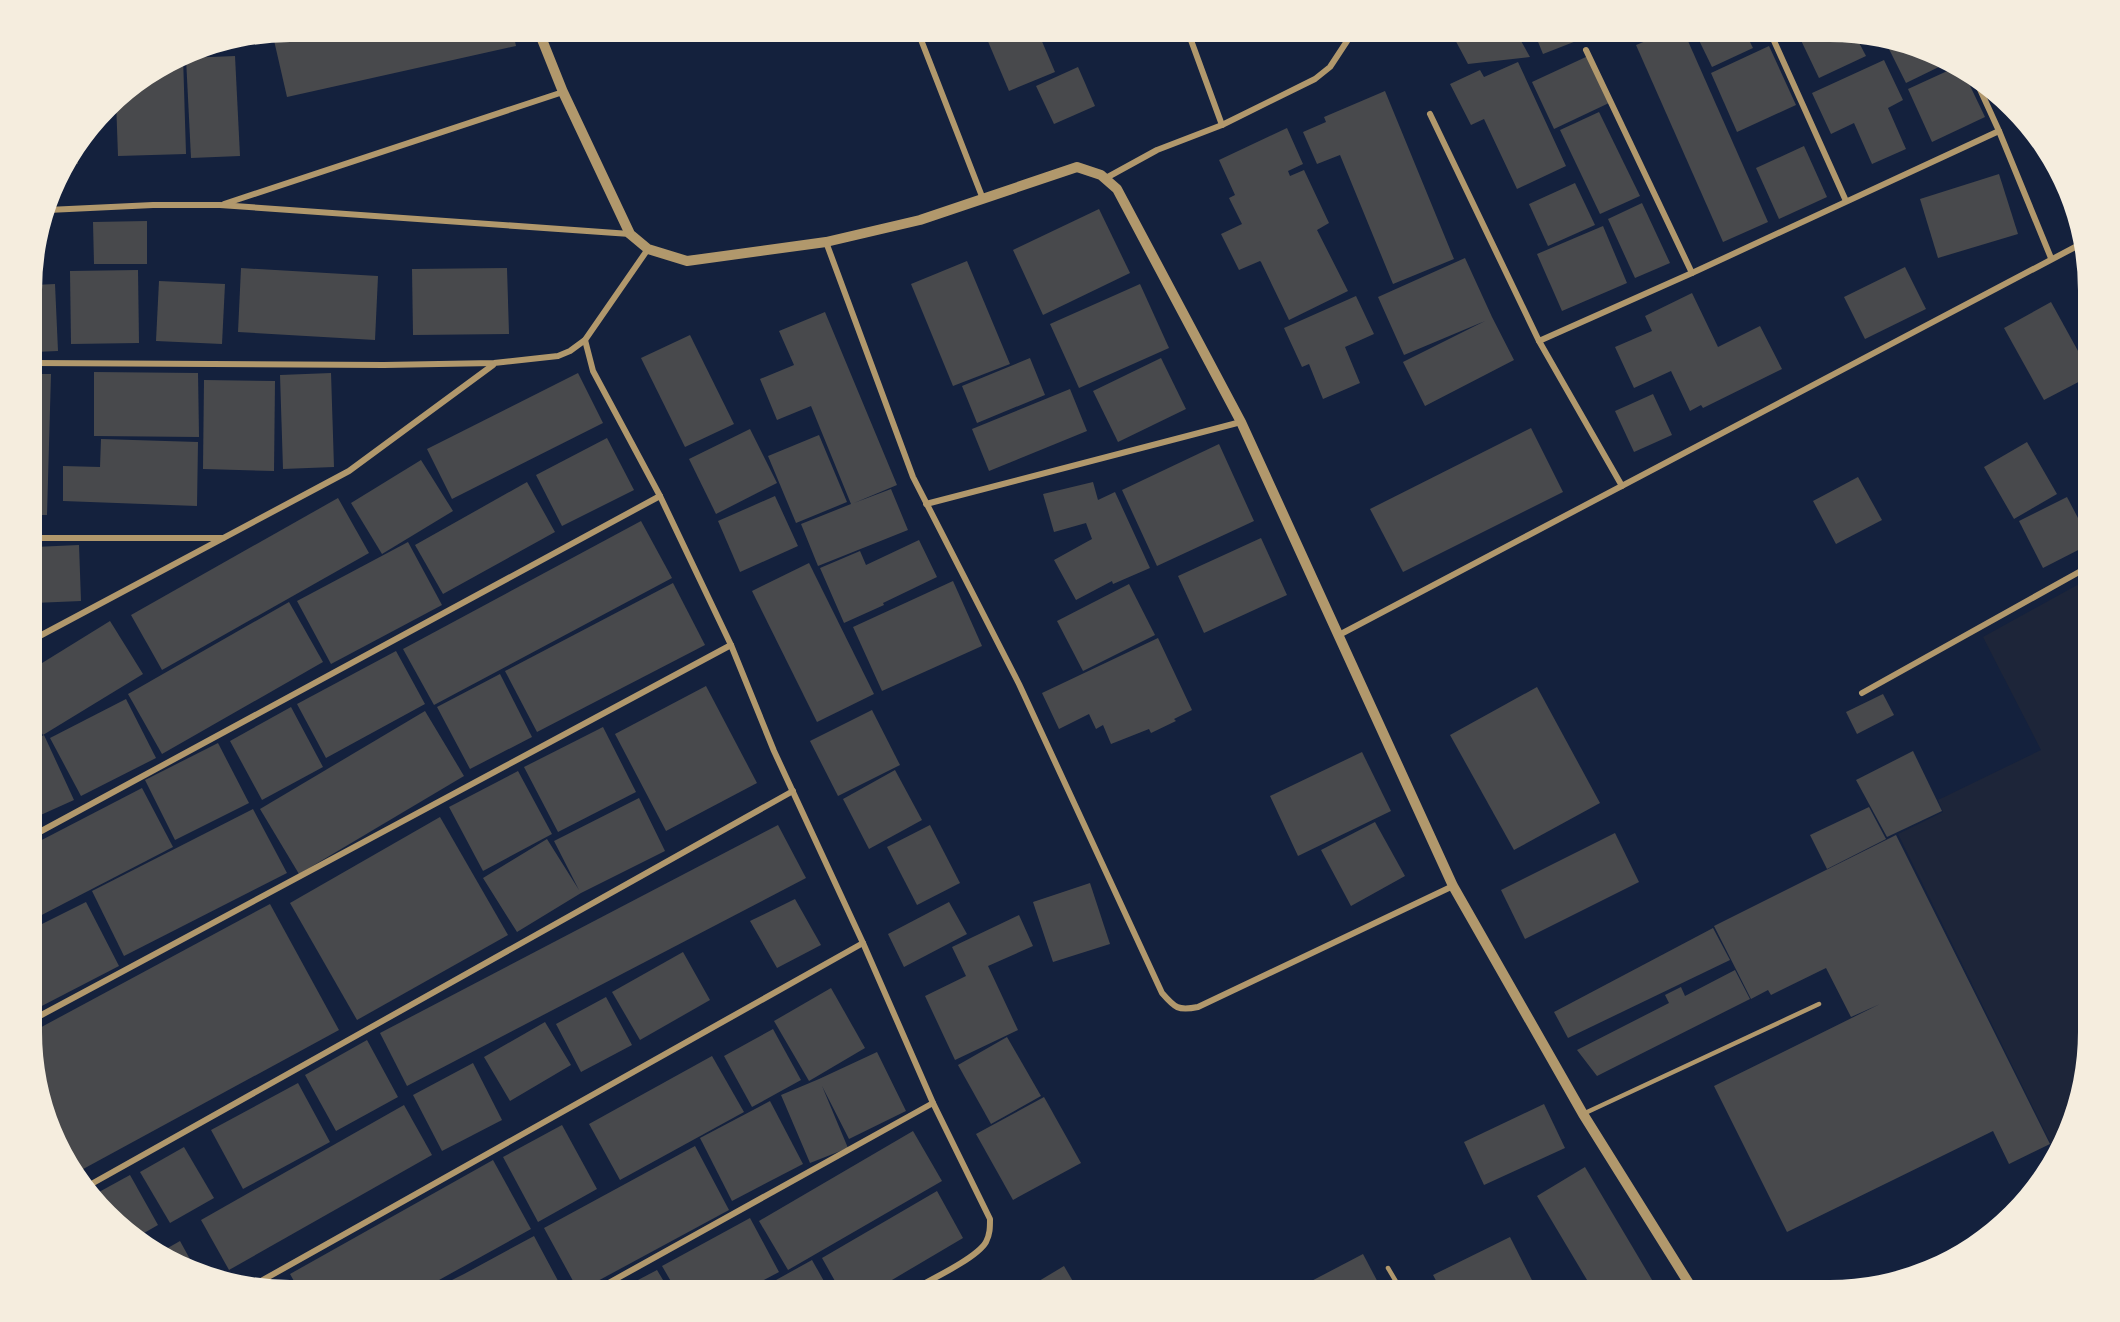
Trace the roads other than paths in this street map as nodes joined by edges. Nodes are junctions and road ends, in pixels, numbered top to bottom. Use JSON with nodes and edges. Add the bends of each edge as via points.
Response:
{"nodes":[{"id":1,"x":543,"y":42,"type":"edge"},
{"id":2,"x":922,"y":42,"type":"edge"},
{"id":3,"x":1192,"y":42,"type":"edge"},
{"id":4,"x":1346,"y":42,"type":"edge"},
{"id":5,"x":1774,"y":42,"type":"edge"},
{"id":6,"x":1586,"y":50,"type":"dead end"},
{"id":7,"x":563,"y":92,"type":"junction"},
{"id":8,"x":1982,"y":94,"type":"edge"},
{"id":9,"x":1430,"y":114,"type":"dead end"},
{"id":10,"x":1222,"y":125,"type":"junction"},
{"id":11,"x":1999,"y":131,"type":"junction"},
{"id":12,"x":1106,"y":177,"type":"junction"},
{"id":13,"x":983,"y":199,"type":"junction"},
{"id":14,"x":1846,"y":201,"type":"junction"},
{"id":15,"x":220,"y":205,"type":"junction"},
{"id":16,"x":55,"y":210,"type":"edge"},
{"id":17,"x":630,"y":234,"type":"junction"},
{"id":18,"x":826,"y":242,"type":"junction"},
{"id":19,"x":2074,"y":247,"type":"edge"},
{"id":20,"x":648,"y":249,"type":"junction"},
{"id":21,"x":2051,"y":258,"type":"junction"},
{"id":22,"x":1692,"y":273,"type":"junction"},
{"id":23,"x":585,"y":340,"type":"junction"},
{"id":24,"x":1539,"y":341,"type":"junction"},
{"id":25,"x":42,"y":363,"type":"edge"},
{"id":26,"x":495,"y":363,"type":"junction"},
{"id":27,"x":1241,"y":422,"type":"junction"},
{"id":28,"x":1622,"y":486,"type":"junction"},
{"id":29,"x":660,"y":496,"type":"junction"},
{"id":30,"x":926,"y":504,"type":"junction"},
{"id":31,"x":42,"y":538,"type":"edge"},
{"id":32,"x":226,"y":538,"type":"junction"},
{"id":33,"x":2078,"y":573,"type":"edge"},
{"id":34,"x":42,"y":635,"type":"edge"},
{"id":35,"x":1339,"y":635,"type":"junction"},
{"id":36,"x":731,"y":645,"type":"junction"},
{"id":37,"x":1862,"y":693,"type":"dead end"},
{"id":38,"x":793,"y":791,"type":"junction"},
{"id":39,"x":42,"y":831,"type":"edge"},
{"id":40,"x":1453,"y":886,"type":"junction"},
{"id":41,"x":863,"y":943,"type":"junction"},
{"id":42,"x":1819,"y":1004,"type":"dead end"},
{"id":43,"x":42,"y":1015,"type":"edge"},
{"id":44,"x":933,"y":1103,"type":"junction"},
{"id":45,"x":1583,"y":1114,"type":"junction"},
{"id":46,"x":93,"y":1183,"type":"edge"},
{"id":47,"x":1388,"y":1268,"type":"dead end"},
{"id":48,"x":266,"y":1279,"type":"edge"},
{"id":49,"x":614,"y":1280,"type":"edge"},
{"id":50,"x":930,"y":1280,"type":"edge"},
{"id":51,"x":1395,"y":1280,"type":"edge"},
{"id":52,"x":1687,"y":1280,"type":"edge"}],
"edges":[{"from":1,"to":7,"type":"street"},
{"from":2,"to":13,"type":"street"},
{"from":3,"to":10,"type":"street"},
{"from":4,"to":10,"type":"street","via":[[1330,67],[1315,79]]},
{"from":5,"to":14,"type":"street"},
{"from":6,"to":22,"type":"street"},
{"from":7,"to":15,"type":"street"},
{"from":7,"to":17,"type":"street"},
{"from":8,"to":11,"type":"street"},
{"from":9,"to":24,"type":"street"},
{"from":10,"to":12,"type":"street","via":[[1157,150]]},
{"from":11,"to":14,"type":"street"},
{"from":11,"to":21,"type":"street"},
{"from":12,"to":13,"type":"street","via":[[1077,168]]},
{"from":12,"to":27,"type":"street","via":[[1117,189]]},
{"from":13,"to":18,"type":"street","via":[[920,220]]},
{"from":14,"to":22,"type":"street"},
{"from":15,"to":16,"type":"street"},
{"from":15,"to":17,"type":"street"},
{"from":17,"to":20,"type":"street"},
{"from":18,"to":20,"type":"street","via":[[687,261]]},
{"from":18,"to":30,"type":"street"},
{"from":19,"to":21,"type":"street"},
{"from":20,"to":23,"type":"street"},
{"from":21,"to":28,"type":"street"},
{"from":22,"to":24,"type":"street"},
{"from":23,"to":26,"type":"street","via":[[558,356]]},
{"from":23,"to":29,"type":"street","via":[[593,371]]},
{"from":24,"to":28,"type":"street"},
{"from":25,"to":26,"type":"street"},
{"from":26,"to":32,"type":"street","via":[[349,471]]},
{"from":27,"to":30,"type":"street"},
{"from":27,"to":35,"type":"street"},
{"from":28,"to":35,"type":"street"},
{"from":29,"to":36,"type":"street"},
{"from":29,"to":39,"type":"street"},
{"from":30,"to":40,"type":"street","via":[[1019,684],[1162,993],[1173,1005],[1183,1010],[1198,1007]]},
{"from":31,"to":32,"type":"street"},
{"from":32,"to":34,"type":"street"},
{"from":33,"to":37,"type":"street"},
{"from":35,"to":40,"type":"street"},
{"from":36,"to":38,"type":"street"},
{"from":36,"to":43,"type":"street"},
{"from":38,"to":41,"type":"street"},
{"from":38,"to":46,"type":"street"},
{"from":40,"to":45,"type":"street"},
{"from":41,"to":44,"type":"street"},
{"from":41,"to":48,"type":"street"},
{"from":42,"to":45,"type":"lane"},
{"from":44,"to":49,"type":"street"},
{"from":44,"to":50,"type":"street","via":[[990,1219],[990,1234],[985,1245],[972,1256]]},
{"from":45,"to":52,"type":"street"},
{"from":47,"to":51,"type":"lane"}]}
